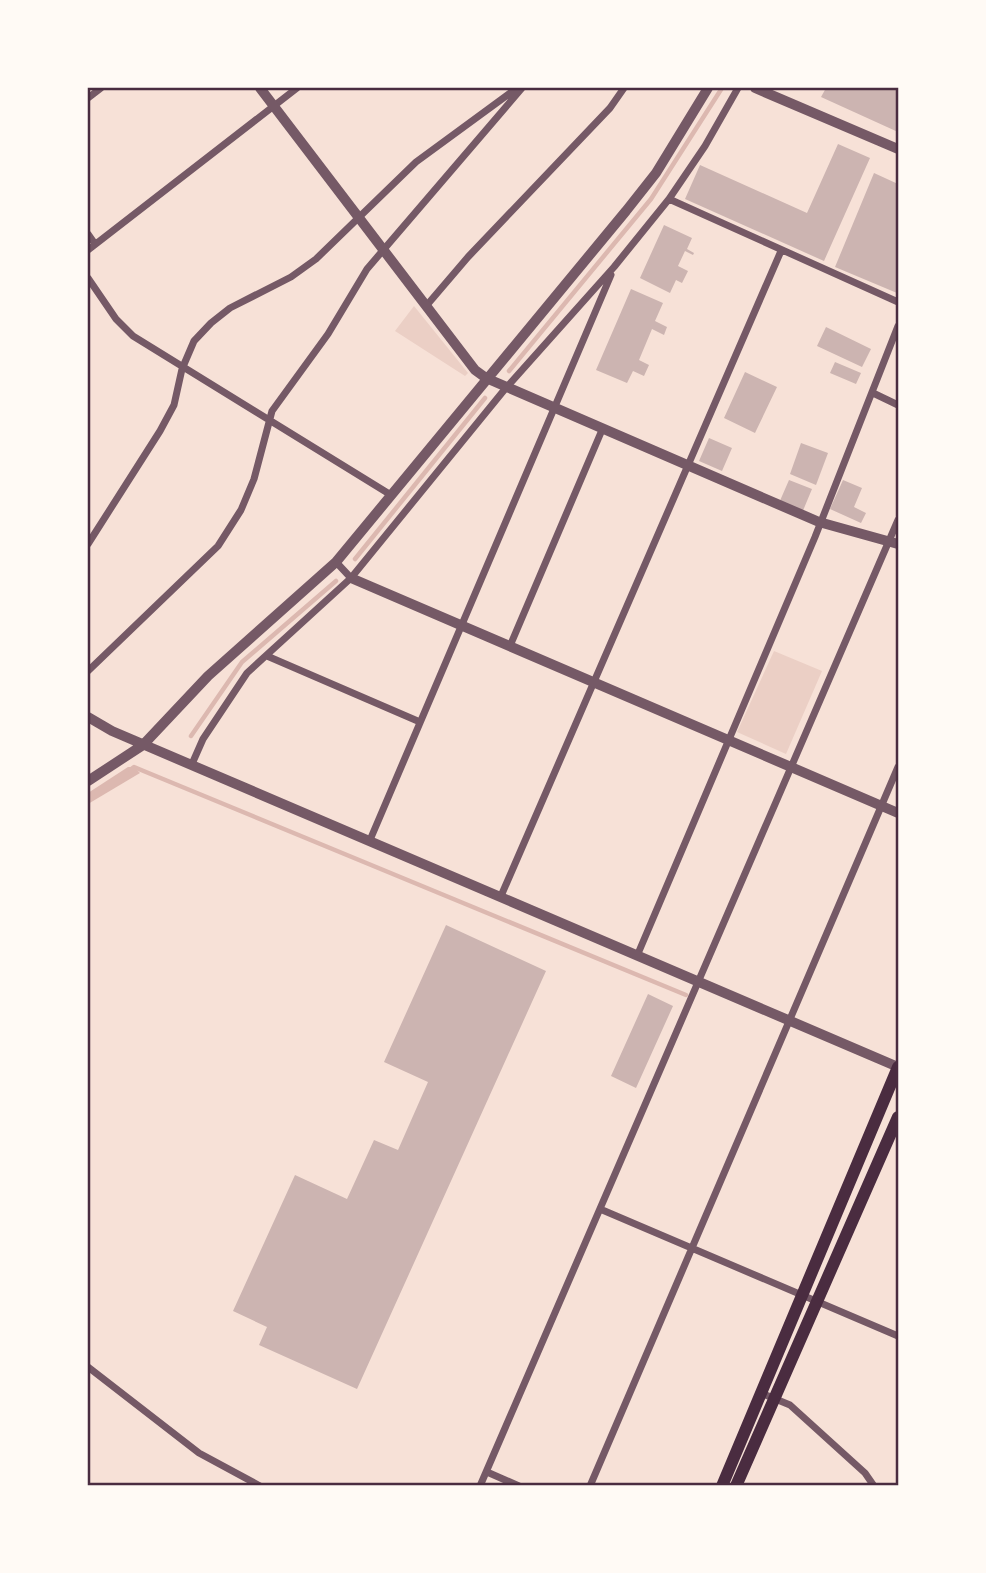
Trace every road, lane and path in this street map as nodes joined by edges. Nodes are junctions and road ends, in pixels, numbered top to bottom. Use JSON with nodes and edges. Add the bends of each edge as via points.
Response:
{"nodes":[{"id":1,"x":101,"y":88,"type":"edge"},
{"id":2,"x":260,"y":88,"type":"edge"},
{"id":3,"x":297,"y":88,"type":"edge"},
{"id":4,"x":520,"y":88,"type":"edge"},
{"id":5,"x":624,"y":88,"type":"edge"},
{"id":6,"x":708,"y":88,"type":"edge"},
{"id":7,"x":738,"y":88,"type":"edge"},
{"id":8,"x":755,"y":88,"type":"edge"},
{"id":9,"x":88,"y":98,"type":"edge"},
{"id":10,"x":274,"y":106,"type":"junction"},
{"id":11,"x":898,"y":149,"type":"edge"},
{"id":12,"x":669,"y":199,"type":"junction"},
{"id":13,"x":358,"y":217,"type":"junction"},
{"id":14,"x":88,"y":234,"type":"edge"},
{"id":15,"x":95,"y":244,"type":"junction"},
{"id":16,"x":88,"y":250,"type":"edge"},
{"id":17,"x":384,"y":250,"type":"junction"},
{"id":18,"x":781,"y":251,"type":"junction"},
{"id":19,"x":614,"y":267,"type":"junction"},
{"id":20,"x":88,"y":278,"type":"edge"},
{"id":21,"x":898,"y":302,"type":"edge"},
{"id":22,"x":427,"y":305,"type":"junction"},
{"id":23,"x":898,"y":326,"type":"edge"},
{"id":24,"x":182,"y":369,"type":"junction"},
{"id":25,"x":486,"y":379,"type":"junction"},
{"id":26,"x":505,"y":389,"type":"junction"},
{"id":27,"x":873,"y":393,"type":"junction"},
{"id":28,"x":898,"y":405,"type":"edge"},
{"id":29,"x":554,"y":409,"type":"junction"},
{"id":30,"x":268,"y":419,"type":"junction"},
{"id":31,"x":602,"y":430,"type":"junction"},
{"id":32,"x":687,"y":467,"type":"junction"},
{"id":33,"x":391,"y":495,"type":"junction"},
{"id":34,"x":898,"y":520,"type":"edge"},
{"id":35,"x":819,"y":522,"type":"junction"},
{"id":36,"x":894,"y":543,"type":"edge"},
{"id":37,"x":88,"y":544,"type":"edge"},
{"id":38,"x":336,"y":562,"type":"junction"},
{"id":39,"x":351,"y":578,"type":"junction"},
{"id":40,"x":462,"y":626,"type":"junction"},
{"id":41,"x":510,"y":646,"type":"junction"},
{"id":42,"x":267,"y":656,"type":"junction"},
{"id":43,"x":88,"y":671,"type":"edge"},
{"id":44,"x":595,"y":682,"type":"junction"},
{"id":45,"x":88,"y":717,"type":"edge"},
{"id":46,"x":420,"y":722,"type":"junction"},
{"id":47,"x":729,"y":740,"type":"junction"},
{"id":48,"x":143,"y":745,"type":"junction"},
{"id":49,"x":192,"y":764,"type":"junction"},
{"id":50,"x":791,"y":767,"type":"junction"},
{"id":51,"x":898,"y":767,"type":"edge"},
{"id":52,"x":88,"y":781,"type":"edge"},
{"id":53,"x":882,"y":806,"type":"junction"},
{"id":54,"x":898,"y":813,"type":"edge"},
{"id":55,"x":370,"y":840,"type":"junction"},
{"id":56,"x":500,"y":896,"type":"junction"},
{"id":57,"x":637,"y":956,"type":"junction"},
{"id":58,"x":697,"y":981,"type":"junction"},
{"id":59,"x":790,"y":1022,"type":"junction"},
{"id":60,"x":898,"y":1067,"type":"edge"},
{"id":61,"x":898,"y":1117,"type":"edge"},
{"id":62,"x":600,"y":1209,"type":"junction"},
{"id":63,"x":694,"y":1248,"type":"junction"},
{"id":64,"x":802,"y":1298,"type":"junction"},
{"id":65,"x":817,"y":1300,"type":"junction"},
{"id":66,"x":898,"y":1336,"type":"edge"},
{"id":67,"x":88,"y":1367,"type":"edge"},
{"id":68,"x":761,"y":1393,"type":"junction"},
{"id":69,"x":775,"y":1398,"type":"junction"},
{"id":70,"x":487,"y":1472,"type":"junction"},
{"id":71,"x":260,"y":1486,"type":"edge"},
{"id":72,"x":480,"y":1486,"type":"edge"},
{"id":73,"x":519,"y":1486,"type":"edge"},
{"id":74,"x":590,"y":1486,"type":"edge"},
{"id":75,"x":722,"y":1486,"type":"edge"},
{"id":76,"x":736,"y":1486,"type":"edge"},
{"id":77,"x":874,"y":1486,"type":"edge"}],
"edges":[{"from":1,"to":9,"type":"street"},
{"from":2,"to":10,"type":"street"},
{"from":3,"to":10,"type":"street"},
{"from":4,"to":13,"type":"street","via":[[416,162]]},
{"from":4,"to":17,"type":"street"},
{"from":5,"to":22,"type":"street"},
{"from":6,"to":25,"type":"street","via":[[656,173]]},
{"from":7,"to":12,"type":"street"},
{"from":8,"to":11,"type":"street"},
{"from":10,"to":13,"type":"street"},
{"from":10,"to":15,"type":"street"},
{"from":12,"to":18,"type":"street"},
{"from":12,"to":19,"type":"street"},
{"from":13,"to":17,"type":"street"},
{"from":13,"to":24,"type":"street","via":[[316,259],[211,323],[194,341]]},
{"from":14,"to":15,"type":"street"},
{"from":15,"to":16,"type":"street"},
{"from":17,"to":22,"type":"street"},
{"from":17,"to":30,"type":"street","via":[[359,280],[328,334]]},
{"from":18,"to":21,"type":"street"},
{"from":18,"to":32,"type":"street"},
{"from":19,"to":26,"type":"street"},
{"from":19,"to":29,"type":"street"},
{"from":20,"to":24,"type":"street","via":[[133,336]]},
{"from":22,"to":25,"type":"street"},
{"from":23,"to":27,"type":"street"},
{"from":24,"to":30,"type":"street"},
{"from":24,"to":37,"type":"street","via":[[174,404],[160,431]]},
{"from":25,"to":26,"type":"street"},
{"from":25,"to":33,"type":"street"},
{"from":26,"to":29,"type":"street"},
{"from":26,"to":39,"type":"street"},
{"from":27,"to":28,"type":"street"},
{"from":27,"to":35,"type":"street"},
{"from":29,"to":31,"type":"street"},
{"from":29,"to":40,"type":"street"},
{"from":30,"to":33,"type":"street"},
{"from":30,"to":43,"type":"street","via":[[242,510],[218,546]]},
{"from":31,"to":32,"type":"street"},
{"from":31,"to":41,"type":"street"},
{"from":32,"to":35,"type":"street"},
{"from":32,"to":44,"type":"street"},
{"from":33,"to":38,"type":"street"},
{"from":34,"to":36,"type":"street"},
{"from":35,"to":36,"type":"street"},
{"from":35,"to":47,"type":"street"},
{"from":36,"to":50,"type":"street"},
{"from":38,"to":39,"type":"street"},
{"from":38,"to":48,"type":"street","via":[[208,676]]},
{"from":39,"to":40,"type":"street"},
{"from":39,"to":42,"type":"street"},
{"from":40,"to":41,"type":"street"},
{"from":40,"to":46,"type":"street"},
{"from":41,"to":44,"type":"street"},
{"from":42,"to":46,"type":"street"},
{"from":42,"to":49,"type":"street","via":[[247,673]]},
{"from":44,"to":47,"type":"street"},
{"from":44,"to":56,"type":"street"},
{"from":45,"to":48,"type":"street"},
{"from":46,"to":55,"type":"street"},
{"from":47,"to":50,"type":"street"},
{"from":47,"to":57,"type":"street"},
{"from":48,"to":49,"type":"street"},
{"from":48,"to":52,"type":"street"},
{"from":49,"to":55,"type":"street"},
{"from":50,"to":53,"type":"street"},
{"from":50,"to":58,"type":"street"},
{"from":51,"to":53,"type":"street"},
{"from":53,"to":54,"type":"street"},
{"from":53,"to":59,"type":"street"},
{"from":55,"to":56,"type":"street"},
{"from":56,"to":57,"type":"street"},
{"from":57,"to":58,"type":"street"},
{"from":58,"to":59,"type":"street"},
{"from":58,"to":62,"type":"street"},
{"from":59,"to":60,"type":"street"},
{"from":59,"to":63,"type":"street"},
{"from":60,"to":64,"type":"highway"},
{"from":61,"to":65,"type":"highway"},
{"from":62,"to":63,"type":"street"},
{"from":62,"to":70,"type":"street"},
{"from":63,"to":64,"type":"street"},
{"from":63,"to":74,"type":"street"},
{"from":64,"to":65,"type":"street"},
{"from":64,"to":68,"type":"highway"},
{"from":65,"to":66,"type":"street"},
{"from":65,"to":69,"type":"highway"},
{"from":67,"to":71,"type":"street","via":[[199,1453]]},
{"from":68,"to":69,"type":"street"},
{"from":68,"to":75,"type":"highway"},
{"from":69,"to":76,"type":"highway"},
{"from":69,"to":77,"type":"street","via":[[818,1429]]},
{"from":70,"to":72,"type":"street"},
{"from":70,"to":73,"type":"street"}]}
